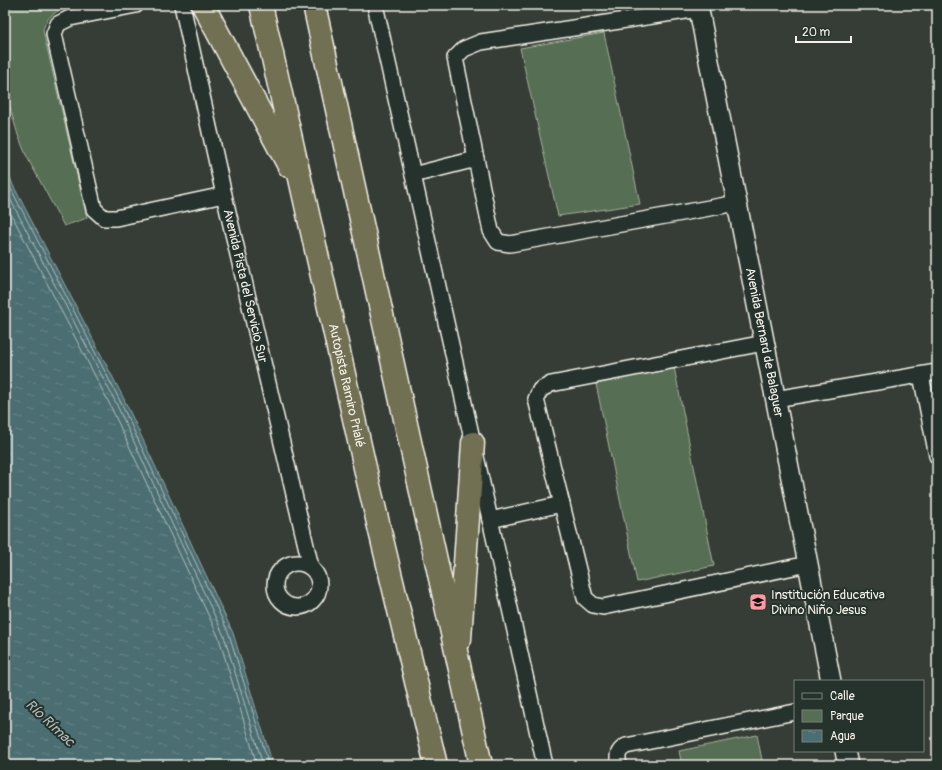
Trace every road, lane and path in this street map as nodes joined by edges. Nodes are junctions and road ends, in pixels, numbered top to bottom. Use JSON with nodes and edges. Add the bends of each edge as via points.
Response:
{"nodes":[{"id":1,"x":136,"y":5,"type":"edge"},
{"id":2,"x":182,"y":5,"type":"edge"},
{"id":3,"x":203,"y":5,"type":"edge"},
{"id":4,"x":261,"y":5,"type":"edge"},
{"id":5,"x":314,"y":5,"type":"edge"},
{"id":6,"x":375,"y":5,"type":"edge"},
{"id":7,"x":698,"y":7,"type":"edge"},
{"id":8,"x":476,"y":159,"type":"junction"},
{"id":9,"x":413,"y":175,"type":"junction"},
{"id":10,"x":302,"y":192,"type":"junction"},
{"id":11,"x":224,"y":195,"type":"junction"},
{"id":12,"x":737,"y":203,"type":"junction"},
{"id":13,"x":764,"y":343,"type":"junction"},
{"id":14,"x":937,"y":372,"type":"edge"},
{"id":15,"x":921,"y":374,"type":"junction"},
{"id":16,"x":776,"y":399,"type":"junction"},
{"id":17,"x":473,"y":443,"type":"junction"},
{"id":18,"x":937,"y":456,"type":"edge"},
{"id":19,"x":562,"y":504,"type":"junction"},
{"id":20,"x":490,"y":520,"type":"junction"},
{"id":21,"x":808,"y":564,"type":"junction"},
{"id":22,"x":311,"y":567,"type":"dead end"},
{"id":23,"x":458,"y":664,"type":"junction"},
{"id":24,"x":831,"y":680,"type":"edge"},
{"id":25,"x":794,"y":712,"type":"edge"},
{"id":26,"x":845,"y":752,"type":"edge"},
{"id":27,"x":436,"y":765,"type":"edge"},
{"id":28,"x":481,"y":765,"type":"edge"},
{"id":29,"x":545,"y":765,"type":"edge"},
{"id":30,"x":619,"y":765,"type":"edge"},
{"id":31,"x":848,"y":765,"type":"edge"}],
"edges":[{"from":1,"to":11,"type":"street","via":[[70,18],[58,24],[54,34],[94,209],[104,218],[116,218]]},
{"from":2,"to":11,"type":"street","name":"Avenida Pista del Servicio Sur"},
{"from":3,"to":10,"type":"highway"},
{"from":4,"to":10,"type":"highway","name":"Autopista Ramiro Prialé"},
{"from":5,"to":23,"type":"highway"},
{"from":6,"to":9,"type":"street"},
{"from":7,"to":8,"type":"street","via":[[481,42],[464,49],[456,58]]},
{"from":7,"to":12,"type":"street","name":"Avenida Bernard de Balaguer"},
{"from":8,"to":9,"type":"street"},
{"from":8,"to":12,"type":"street","via":[[491,231],[498,242],[510,244]]},
{"from":9,"to":17,"type":"street"},
{"from":10,"to":27,"type":"highway","name":"Autopista Ramiro Prialé"},
{"from":11,"to":22,"type":"street","name":"Avenida Pista del Servicio Sur"},
{"from":12,"to":13,"type":"street","name":"Avenida Bernard de Balaguer"},
{"from":13,"to":16,"type":"street","name":"Avenida Bernard de Balaguer"},
{"from":13,"to":19,"type":"street","via":[[551,384],[540,390],[536,399]]},
{"from":14,"to":15,"type":"street"},
{"from":15,"to":16,"type":"street"},
{"from":15,"to":18,"type":"street"},
{"from":16,"to":21,"type":"street","name":"Avenida Bernard de Balaguer"},
{"from":17,"to":20,"type":"street"},
{"from":17,"to":23,"type":"highway"},
{"from":19,"to":20,"type":"street"},
{"from":19,"to":21,"type":"street","via":[[585,598],[598,606]]},
{"from":20,"to":29,"type":"street"},
{"from":21,"to":24,"type":"street","name":"Avenida Bernard de Balaguer"},
{"from":23,"to":28,"type":"highway"},
{"from":25,"to":30,"type":"street","via":[[626,746],[617,756]]},
{"from":26,"to":31,"type":"street"}]}
